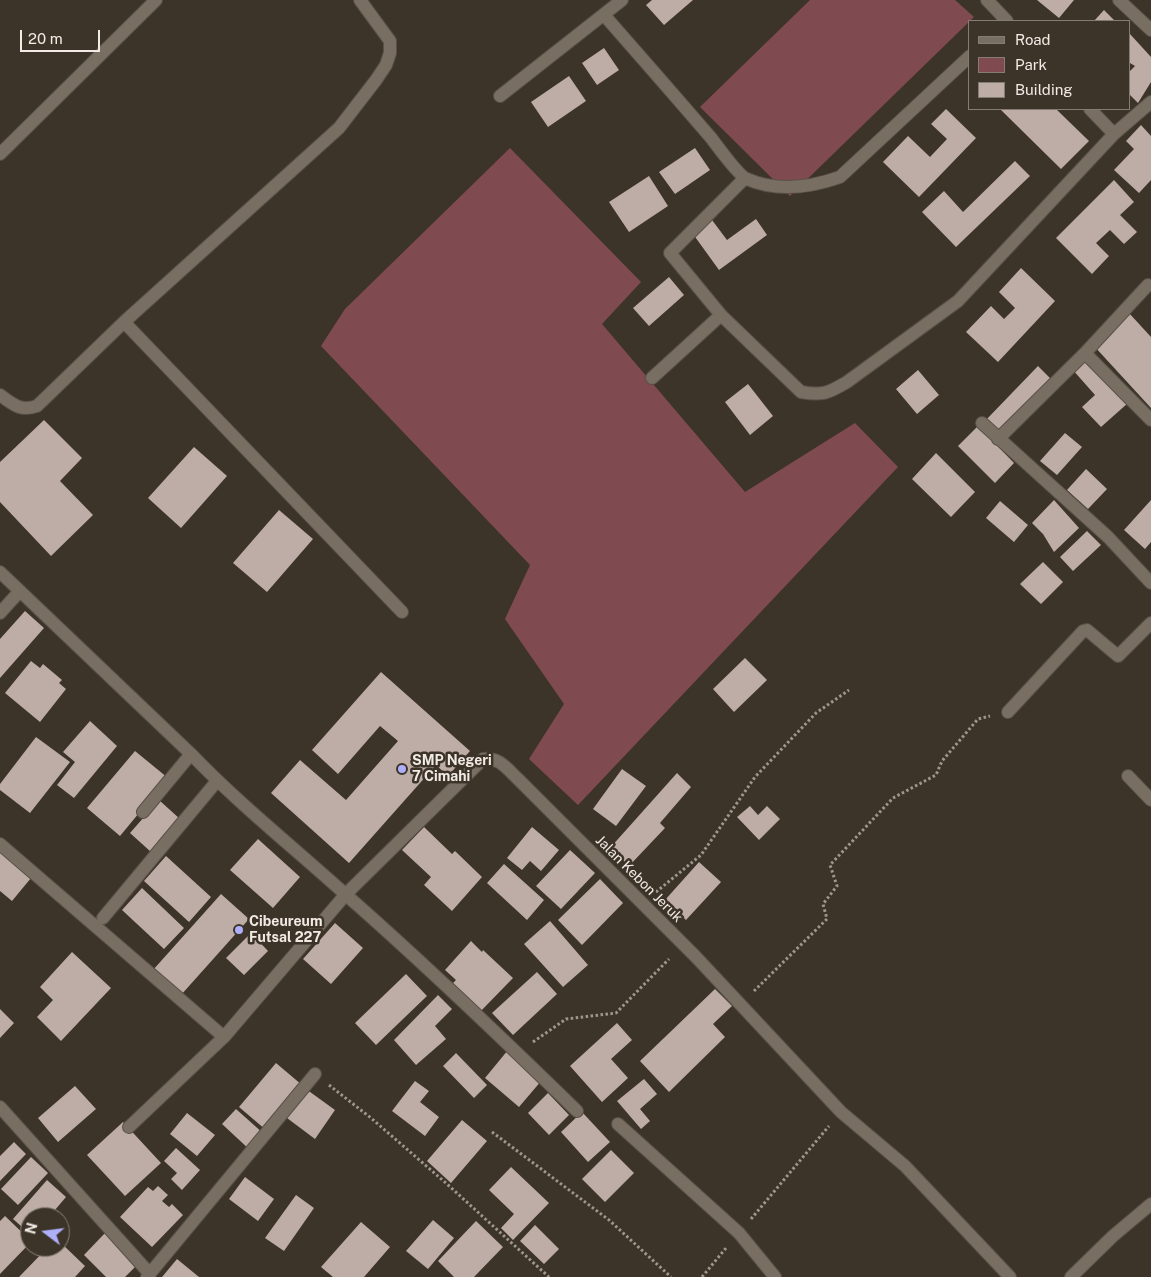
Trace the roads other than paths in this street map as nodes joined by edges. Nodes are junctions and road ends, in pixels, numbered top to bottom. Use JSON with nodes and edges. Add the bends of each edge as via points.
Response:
{"nodes":[{"id":1,"x":156,"y":0,"type":"edge"},
{"id":2,"x":360,"y":0,"type":"edge"},
{"id":3,"x":622,"y":0,"type":"edge"},
{"id":4,"x":987,"y":0,"type":"edge"},
{"id":5,"x":1119,"y":0,"type":"edge"},
{"id":6,"x":604,"y":15,"type":"junction"},
{"id":7,"x":1006,"y":20,"type":"edge"},
{"id":8,"x":1151,"y":30,"type":"edge"},
{"id":9,"x":968,"y":58,"type":"edge"},
{"id":10,"x":500,"y":96,"type":"dead end"},
{"id":11,"x":1151,"y":102,"type":"edge"},
{"id":12,"x":1091,"y":110,"type":"edge"},
{"id":13,"x":1114,"y":134,"type":"junction"},
{"id":14,"x":0,"y":154,"type":"edge"},
{"id":15,"x":744,"y":179,"type":"junction"},
{"id":16,"x":1148,"y":285,"type":"dead end"},
{"id":17,"x":721,"y":315,"type":"junction"},
{"id":18,"x":124,"y":322,"type":"junction"},
{"id":19,"x":1085,"y":353,"type":"junction"},
{"id":20,"x":652,"y":378,"type":"dead end"},
{"id":21,"x":0,"y":395,"type":"edge"},
{"id":22,"x":1151,"y":420,"type":"edge"},
{"id":23,"x":982,"y":423,"type":"dead end"},
{"id":24,"x":998,"y":439,"type":"junction"},
{"id":25,"x":0,"y":572,"type":"edge"},
{"id":26,"x":1151,"y":583,"type":"edge"},
{"id":27,"x":20,"y":591,"type":"junction"},
{"id":28,"x":402,"y":612,"type":"dead end"},
{"id":29,"x":0,"y":613,"type":"edge"},
{"id":30,"x":1151,"y":624,"type":"edge"},
{"id":31,"x":1008,"y":712,"type":"road end"},
{"id":32,"x":191,"y":754,"type":"junction"},
{"id":33,"x":1128,"y":776,"type":"dead end"},
{"id":34,"x":217,"y":781,"type":"junction"},
{"id":35,"x":1151,"y":800,"type":"edge"},
{"id":36,"x":143,"y":812,"type":"dead end"},
{"id":37,"x":0,"y":844,"type":"edge"},
{"id":38,"x":346,"y":894,"type":"junction"},
{"id":39,"x":103,"y":918,"type":"dead end"},
{"id":40,"x":224,"y":1037,"type":"junction"},
{"id":41,"x":315,"y":1074,"type":"road end"},
{"id":42,"x":0,"y":1108,"type":"edge"},
{"id":43,"x":577,"y":1112,"type":"dead end"},
{"id":44,"x":618,"y":1124,"type":"dead end"},
{"id":45,"x":129,"y":1127,"type":"dead end"},
{"id":46,"x":1151,"y":1204,"type":"edge"},
{"id":47,"x":148,"y":1275,"type":"edge"},
{"id":48,"x":774,"y":1277,"type":"edge"},
{"id":49,"x":1010,"y":1277,"type":"edge"},
{"id":50,"x":1071,"y":1277,"type":"edge"}],
"edges":[{"from":1,"to":14,"type":"street"},
{"from":2,"to":18,"type":"street","via":[[390,41],[386,65],[376,80],[339,128]]},
{"from":3,"to":6,"type":"street"},
{"from":4,"to":7,"type":"street"},
{"from":5,"to":8,"type":"street"},
{"from":6,"to":10,"type":"street"},
{"from":6,"to":15,"type":"street"},
{"from":9,"to":15,"type":"street","via":[[840,177],[827,182],[777,188]]},
{"from":11,"to":13,"type":"street"},
{"from":12,"to":13,"type":"street"},
{"from":13,"to":17,"type":"street","via":[[958,301],[829,393],[801,392]]},
{"from":15,"to":17,"type":"street","via":[[670,253]]},
{"from":16,"to":19,"type":"street"},
{"from":17,"to":20,"type":"street"},
{"from":18,"to":21,"type":"street","via":[[37,406],[19,407]]},
{"from":18,"to":28,"type":"street"},
{"from":19,"to":22,"type":"street"},
{"from":19,"to":24,"type":"street"},
{"from":23,"to":24,"type":"street"},
{"from":24,"to":26,"type":"street","via":[[1108,538]]},
{"from":25,"to":27,"type":"street"},
{"from":27,"to":29,"type":"street"},
{"from":27,"to":32,"type":"street"},
{"from":30,"to":31,"type":"street","via":[[1118,656],[1087,630],[1083,631]]},
{"from":32,"to":34,"type":"street"},
{"from":32,"to":36,"type":"street"},
{"from":33,"to":35,"type":"street"},
{"from":34,"to":38,"type":"street"},
{"from":34,"to":39,"type":"street"},
{"from":37,"to":40,"type":"street"},
{"from":38,"to":40,"type":"street"},
{"from":38,"to":43,"type":"street"},
{"from":38,"to":49,"type":"street","name":"Jalan Kebon Jeruk","via":[[483,759],[492,758],[499,762],[742,1004],[841,1112],[905,1166]]},
{"from":40,"to":45,"type":"street"},
{"from":41,"to":47,"type":"street"},
{"from":42,"to":47,"type":"street"},
{"from":44,"to":48,"type":"street","via":[[738,1233]]},
{"from":46,"to":50,"type":"street"}]}
